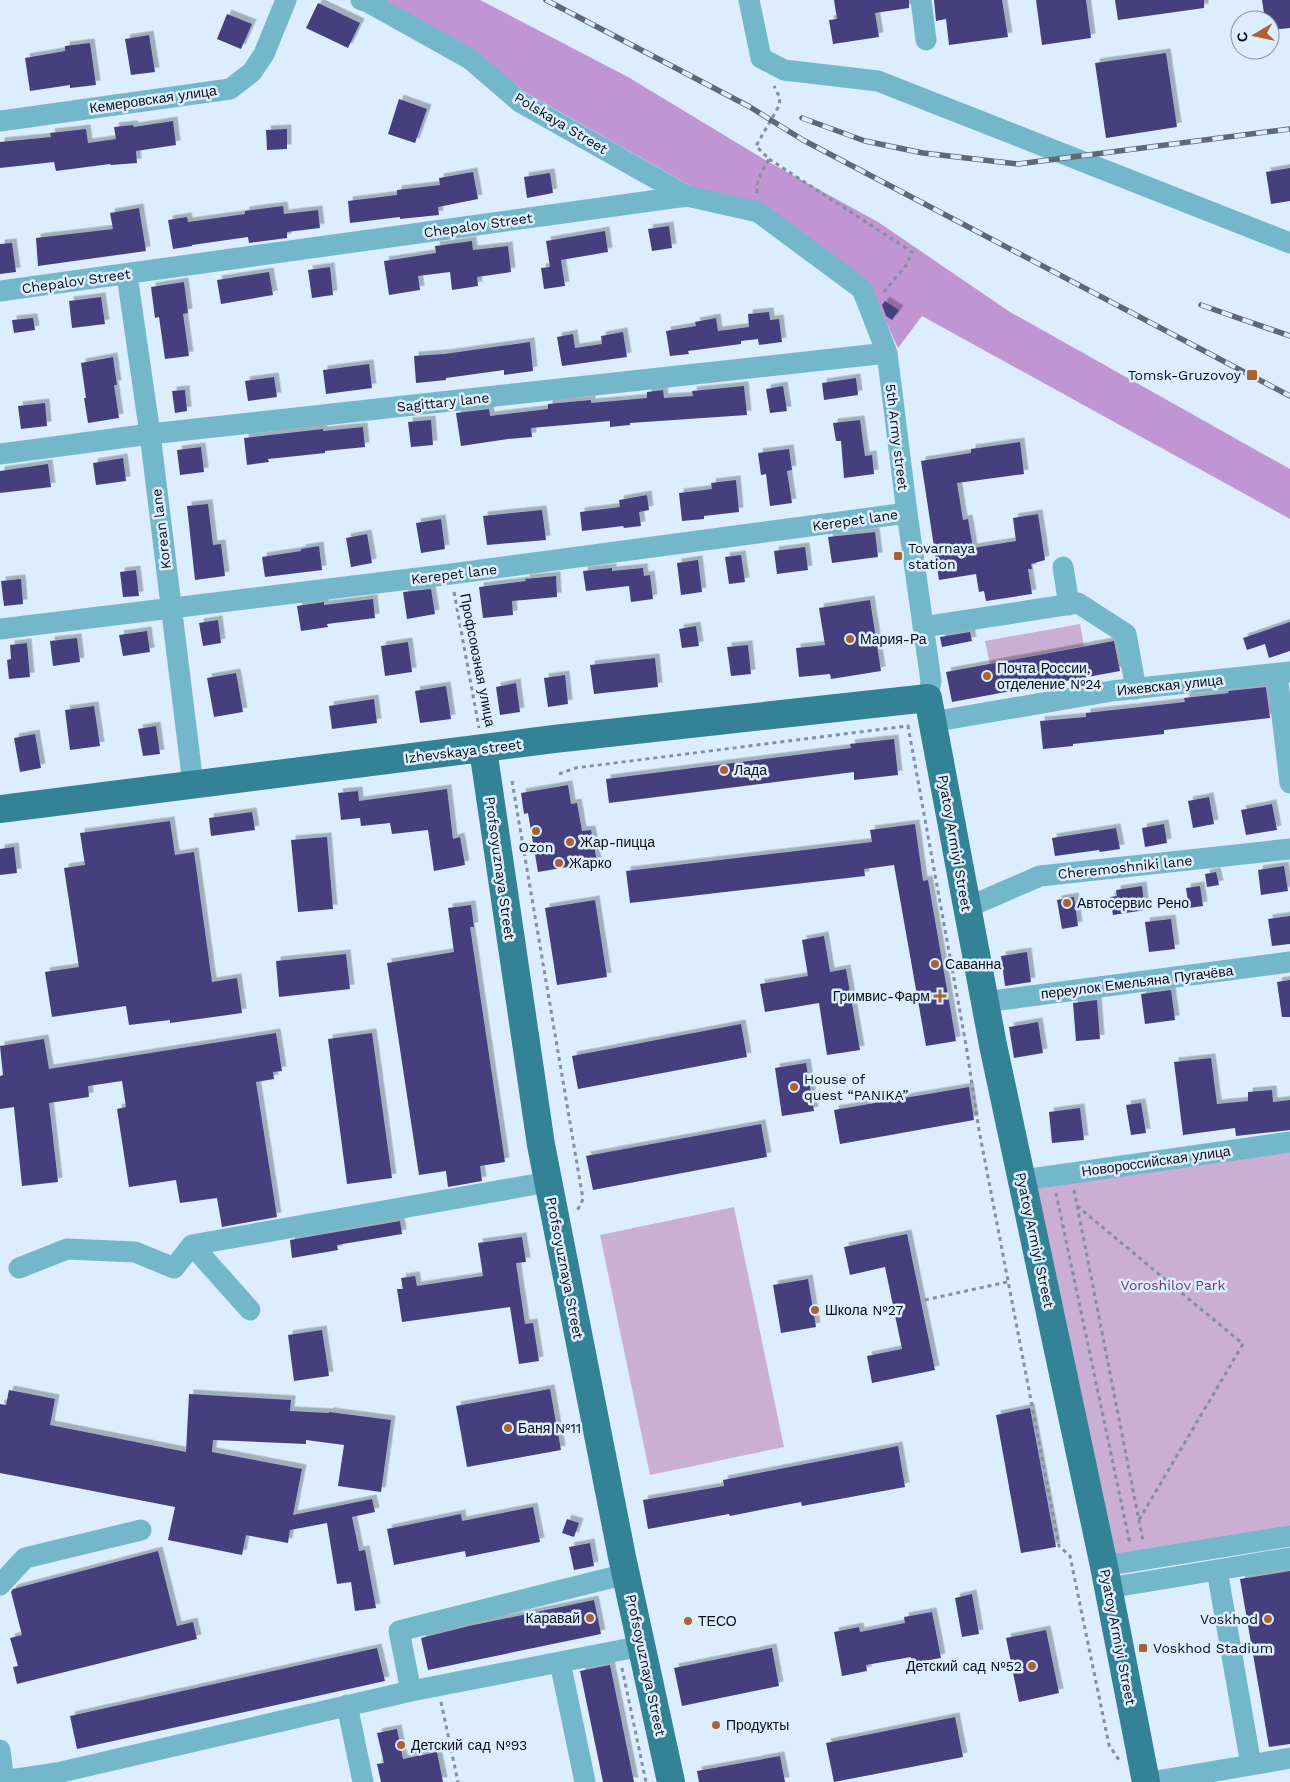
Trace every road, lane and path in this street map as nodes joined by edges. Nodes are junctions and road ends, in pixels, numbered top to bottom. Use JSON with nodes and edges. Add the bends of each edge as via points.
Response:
{"nodes":[{"id":1,"x":286,"y":0,"type":"edge"},
{"id":2,"x":361,"y":0,"type":"edge"},
{"id":3,"x":749,"y":0,"type":"edge"},
{"id":4,"x":922,"y":0,"type":"edge"},
{"id":5,"x":926,"y":40,"type":"dead end"},
{"id":6,"x":761,"y":58,"type":"junction"},
{"id":7,"x":0,"y":121,"type":"edge"},
{"id":8,"x":769,"y":159,"type":"junction"},
{"id":9,"x":759,"y":174,"type":"dead end"},
{"id":10,"x":687,"y":196,"type":"junction"},
{"id":11,"x":1290,"y":243,"type":"edge"},
{"id":12,"x":127,"y":275,"type":"junction"},
{"id":13,"x":0,"y":291,"type":"edge"},
{"id":14,"x":869,"y":309,"type":"junction"},
{"id":15,"x":887,"y":353,"type":"junction"},
{"id":16,"x":150,"y":434,"type":"junction"},
{"id":17,"x":0,"y":454,"type":"edge"},
{"id":18,"x":907,"y":513,"type":"junction"},
{"id":19,"x":1063,"y":567,"type":"dead end"},
{"id":20,"x":450,"y":574,"type":"junction"},
{"id":21,"x":1069,"y":605,"type":"junction"},
{"id":22,"x":170,"y":608,"type":"junction"},
{"id":23,"x":923,"y":627,"type":"junction"},
{"id":24,"x":0,"y":630,"type":"edge"},
{"id":25,"x":1284,"y":673,"type":"edge"},
{"id":26,"x":1136,"y":689,"type":"junction"},
{"id":27,"x":930,"y":710,"type":"junction"},
{"id":28,"x":483,"y":749,"type":"junction"},
{"id":29,"x":559,"y":774,"type":"dead end"},
{"id":30,"x":512,"y":781,"type":"dead end"},
{"id":31,"x":1290,"y":783,"type":"edge"},
{"id":32,"x":193,"y":784,"type":"junction"},
{"id":33,"x":0,"y":809,"type":"edge"},
{"id":34,"x":1290,"y":849,"type":"edge"},
{"id":35,"x":966,"y":908,"type":"junction"},
{"id":36,"x":1290,"y":962,"type":"edge"},
{"id":37,"x":985,"y":1002,"type":"junction"},
{"id":38,"x":1290,"y":1142,"type":"edge"},
{"id":39,"x":1023,"y":1180,"type":"junction"},
{"id":40,"x":548,"y":1182,"type":"junction"},
{"id":41,"x":1055,"y":1190,"type":"dead end"},
{"id":42,"x":1074,"y":1190,"type":"dead end"},
{"id":43,"x":1077,"y":1206,"type":"junction"},
{"id":44,"x":576,"y":1216,"type":"dead end"},
{"id":45,"x":192,"y":1245,"type":"junction"},
{"id":46,"x":19,"y":1268,"type":"dead end"},
{"id":47,"x":1008,"y":1282,"type":"junction"},
{"id":48,"x":925,"y":1300,"type":"dead end"},
{"id":49,"x":250,"y":1310,"type":"dead end"},
{"id":50,"x":1139,"y":1520,"type":"junction"},
{"id":51,"x":140,"y":1530,"type":"dead end"},
{"id":52,"x":1290,"y":1536,"type":"edge"},
{"id":53,"x":1143,"y":1541,"type":"dead end"},
{"id":54,"x":1130,"y":1544,"type":"dead end"},
{"id":55,"x":1290,"y":1558,"type":"edge"},
{"id":56,"x":1217,"y":1570,"type":"junction"},
{"id":57,"x":626,"y":1574,"type":"junction"},
{"id":58,"x":1106,"y":1577,"type":"junction"},
{"id":59,"x":0,"y":1585,"type":"edge"},
{"id":60,"x":630,"y":1648,"type":"junction"},
{"id":61,"x":560,"y":1662,"type":"junction"},
{"id":62,"x":437,"y":1686,"type":"junction"},
{"id":63,"x":411,"y":1691,"type":"junction"},
{"id":64,"x":347,"y":1705,"type":"junction"},
{"id":65,"x":0,"y":1750,"type":"edge"},
{"id":66,"x":1290,"y":1758,"type":"edge"},
{"id":67,"x":1251,"y":1765,"type":"junction"},
{"id":68,"x":1121,"y":1768,"type":"dead end"},
{"id":69,"x":4,"y":1781,"type":"edge"},
{"id":70,"x":362,"y":1782,"type":"edge"},
{"id":71,"x":458,"y":1782,"type":"edge"},
{"id":72,"x":585,"y":1782,"type":"edge"},
{"id":73,"x":646,"y":1782,"type":"edge"},
{"id":74,"x":671,"y":1782,"type":"edge"},
{"id":75,"x":1148,"y":1782,"type":"edge"}],
"edges":[{"from":1,"to":7,"type":"street","name":"Кемеровская улица","via":[[264,54],[252,72],[230,89]]},
{"from":2,"to":10,"type":"street","name":"Polskaya Street","via":[[470,59],[520,102]]},
{"from":3,"to":6,"type":"street"},
{"from":4,"to":5,"type":"street"},
{"from":6,"to":8,"type":"path","via":[[780,98],[779,106],[756,146]]},
{"from":6,"to":11,"type":"street","via":[[784,70],[878,81]]},
{"from":8,"to":9,"type":"path"},
{"from":8,"to":14,"type":"path","via":[[912,252],[907,264]]},
{"from":10,"to":12,"type":"street","name":"Chepalov Street"},
{"from":10,"to":14,"type":"street","name":"Chepalov Street","via":[[758,212],[862,289]]},
{"from":12,"to":13,"type":"street","name":"Chepalov Street"},
{"from":12,"to":16,"type":"street","name":"Korean lane"},
{"from":14,"to":15,"type":"street","name":"Chepalov Street"},
{"from":15,"to":16,"type":"street","name":"Sagittary lane"},
{"from":15,"to":18,"type":"street","name":"5th Army street"},
{"from":16,"to":17,"type":"street","name":"Sagittary lane"},
{"from":16,"to":22,"type":"street","name":"Korean lane"},
{"from":18,"to":20,"type":"street","name":"Kerepet lane"},
{"from":18,"to":23,"type":"street","name":"5th Army street"},
{"from":19,"to":21,"type":"street"},
{"from":20,"to":22,"type":"street","name":"Kerepet lane"},
{"from":20,"to":28,"type":"path","name":"Профсоюзная улица"},
{"from":21,"to":23,"type":"street"},
{"from":21,"to":26,"type":"street","via":[[1078,603],[1126,634]]},
{"from":22,"to":24,"type":"street","name":"Kerepet lane"},
{"from":22,"to":32,"type":"street","name":"Korean lane"},
{"from":23,"to":27,"type":"street","name":"5th Army street","via":[[931,681]]},
{"from":25,"to":26,"type":"street","name":"Ижевская улица"},
{"from":25,"to":31,"type":"street"},
{"from":26,"to":27,"type":"street","name":"Ижевская улица"},
{"from":27,"to":28,"type":"main road","name":"Izhevskaya street","via":[[554,739]]},
{"from":27,"to":35,"type":"main road","name":"Pyatoy Armiyi Street"},
{"from":28,"to":32,"type":"main road","name":"Izhevskaya street"},
{"from":28,"to":40,"type":"main road","name":"Profsoyuznaya Street"},
{"from":29,"to":47,"type":"path","via":[[575,768],[908,726]]},
{"from":30,"to":44,"type":"path","via":[[583,1198]]},
{"from":32,"to":33,"type":"main road","name":"Izhevskaya street"},
{"from":34,"to":35,"type":"street","name":"Cheremoshniki lane","via":[[1040,876]]},
{"from":35,"to":37,"type":"main road","name":"Pyatoy Armiyi Street"},
{"from":36,"to":37,"type":"street","name":"переулок Емельяна Пугачёва"},
{"from":37,"to":39,"type":"main road","name":"Pyatoy Armiyi Street"},
{"from":38,"to":39,"type":"street","name":"Новороссийская улица"},
{"from":39,"to":58,"type":"main road","name":"Pyatoy Armiyi Street"},
{"from":40,"to":45,"type":"street"},
{"from":40,"to":57,"type":"main road","name":"Profsoyuznaya Street"},
{"from":41,"to":54,"type":"path"},
{"from":42,"to":43,"type":"path"},
{"from":43,"to":50,"type":"path"},
{"from":43,"to":50,"type":"path","via":[[1243,1344]]},
{"from":45,"to":46,"type":"street","via":[[174,1268],[135,1252],[67,1249]]},
{"from":45,"to":49,"type":"street"},
{"from":47,"to":48,"type":"path"},
{"from":47,"to":68,"type":"path","via":[[1059,1546],[1070,1556],[1108,1745],[1120,1761]]},
{"from":50,"to":53,"type":"path"},
{"from":51,"to":59,"type":"street","via":[[25,1558]]},
{"from":52,"to":58,"type":"street"},
{"from":55,"to":56,"type":"street"},
{"from":56,"to":58,"type":"street"},
{"from":56,"to":67,"type":"street"},
{"from":57,"to":60,"type":"main road","name":"Profsoyuznaya Street"},
{"from":57,"to":63,"type":"street","via":[[399,1631]]},
{"from":58,"to":75,"type":"main road","name":"Pyatoy Armiyi Street"},
{"from":60,"to":61,"type":"street"},
{"from":60,"to":73,"type":"path"},
{"from":60,"to":74,"type":"main road","name":"Profsoyuznaya Street"},
{"from":61,"to":62,"type":"street"},
{"from":61,"to":72,"type":"street"},
{"from":62,"to":63,"type":"street"},
{"from":62,"to":71,"type":"path"},
{"from":63,"to":64,"type":"street"},
{"from":64,"to":69,"type":"street","via":[[67,1771]]},
{"from":64,"to":70,"type":"street"},
{"from":65,"to":69,"type":"street"},
{"from":66,"to":67,"type":"street"},
{"from":67,"to":75,"type":"street"}]}
